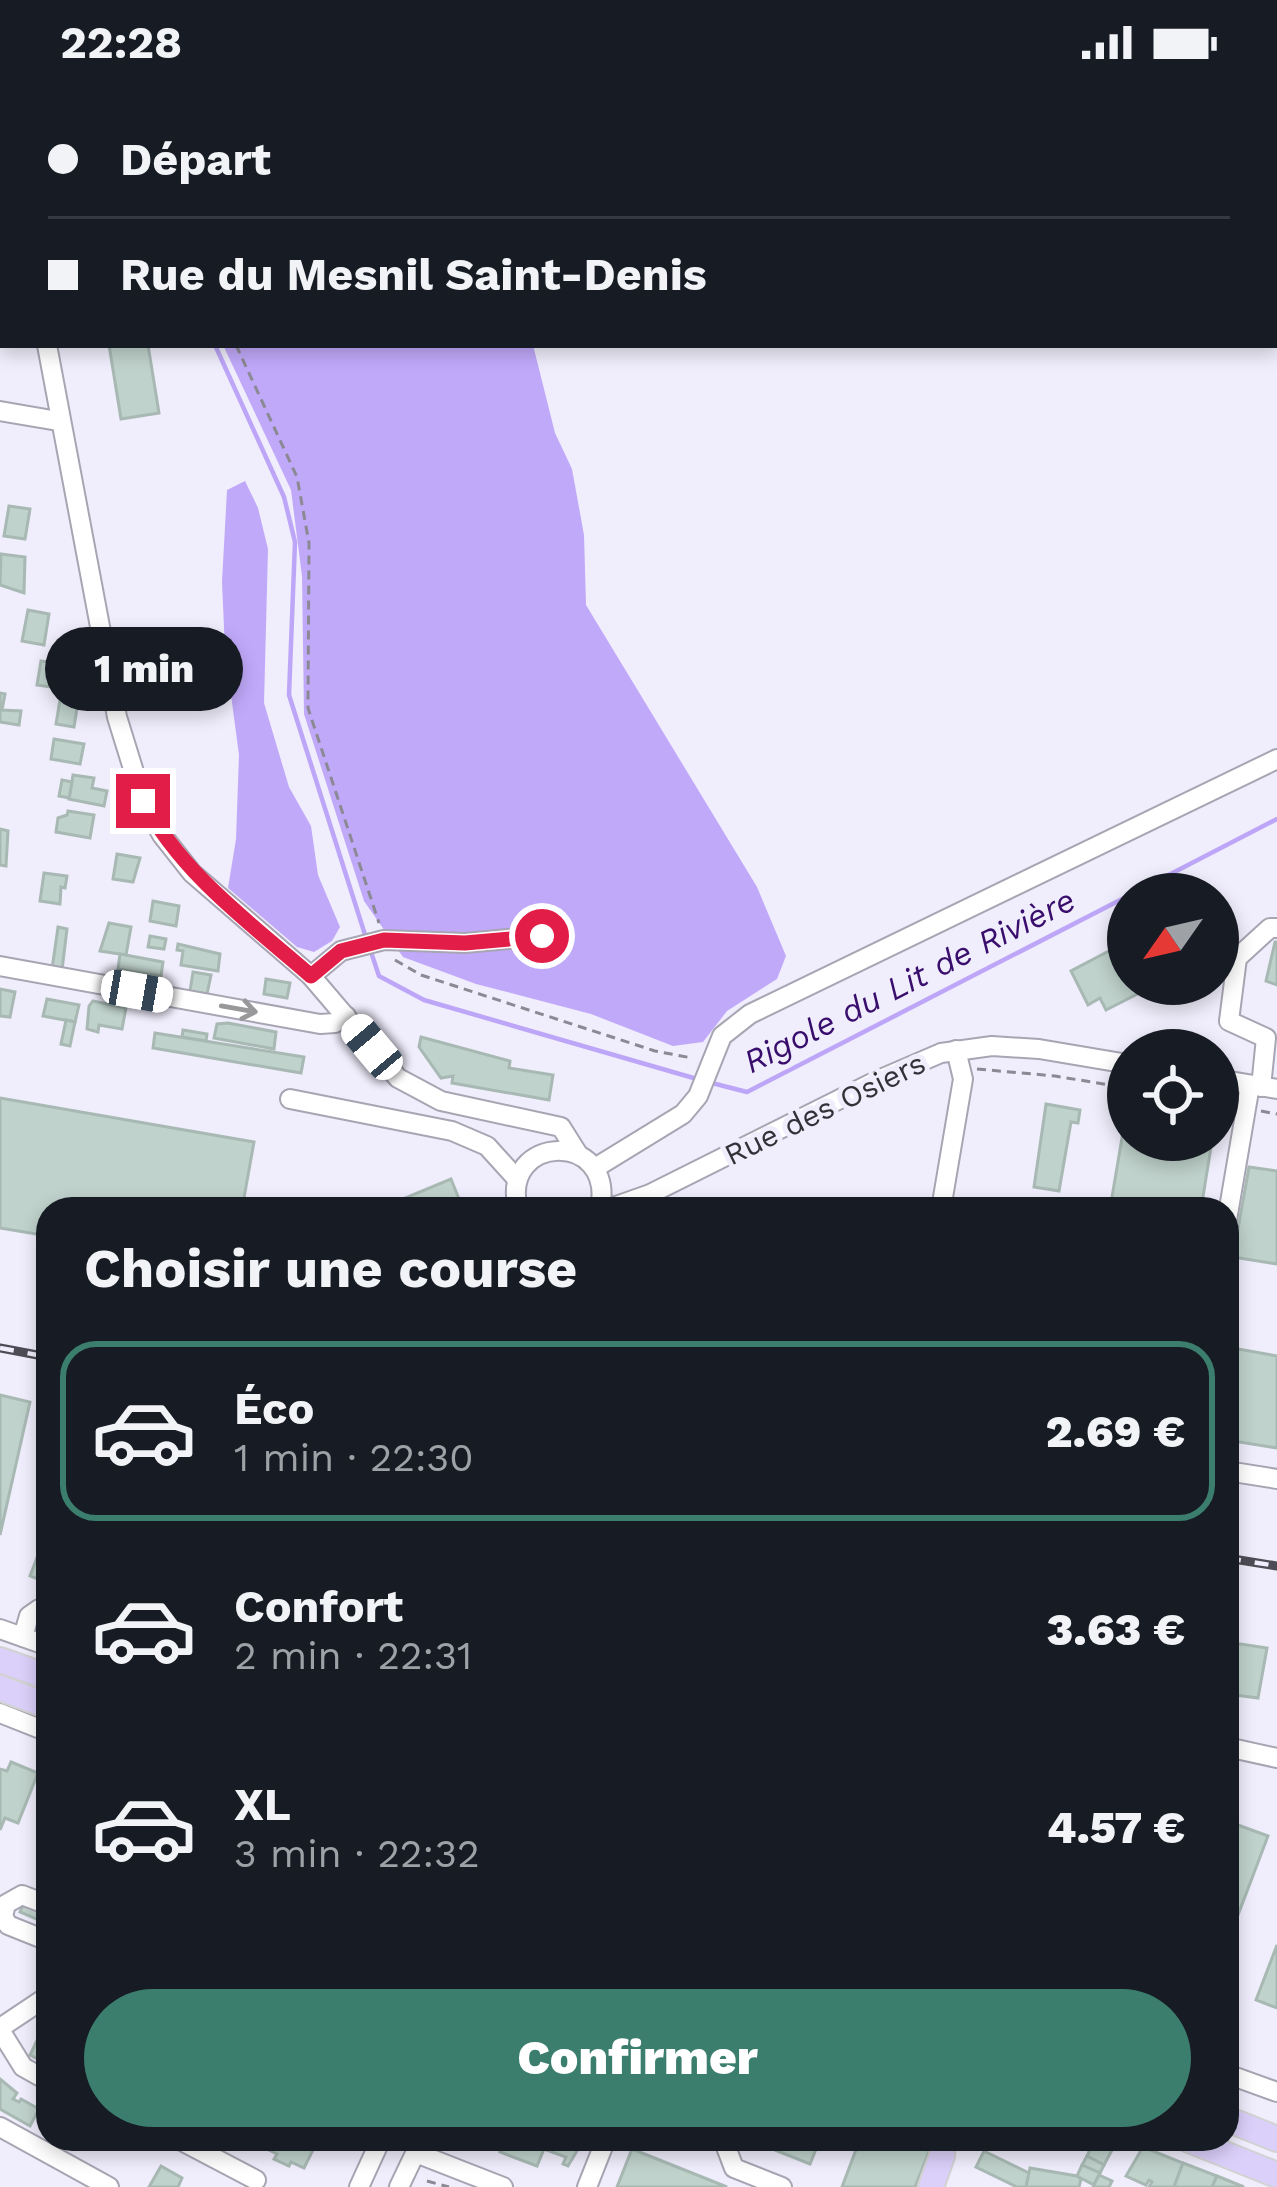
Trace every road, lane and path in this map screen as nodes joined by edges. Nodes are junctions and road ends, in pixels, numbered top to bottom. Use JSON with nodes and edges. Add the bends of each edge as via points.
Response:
{"nodes":[{"id":1,"x":47,"y":348,"type":"edge"},
{"id":2,"x":237,"y":348,"type":"edge"},
{"id":3,"x":0,"y":411,"type":"edge"},
{"id":4,"x":58,"y":421,"type":"junction"},
{"id":5,"x":1277,"y":759,"type":"edge"},
{"id":6,"x":1277,"y":928,"type":"edge"},
{"id":7,"x":542,"y":936,"type":"dead end"},
{"id":8,"x":382,"y":940,"type":"junction"},
{"id":9,"x":0,"y":966,"type":"edge"},
{"id":10,"x":311,"y":976,"type":"junction"},
{"id":11,"x":346,"y":1016,"type":"junction"},
{"id":12,"x":1272,"y":1039,"type":"edge"},
{"id":13,"x":960,"y":1049,"type":"junction"},
{"id":14,"x":1107,"y":1060,"type":"edge"},
{"id":15,"x":710,"y":1061,"type":"junction"},
{"id":16,"x":1107,"y":1085,"type":"edge"},
{"id":17,"x":1263,"y":1087,"type":"edge"},
{"id":18,"x":290,"y":1100,"type":"dead end"},
{"id":19,"x":531,"y":1119,"type":"junction"},
{"id":20,"x":545,"y":1152,"type":"junction"},
{"id":21,"x":578,"y":1154,"type":"junction"},
{"id":22,"x":595,"y":1168,"type":"junction"},
{"id":23,"x":517,"y":1178,"type":"junction"},
{"id":24,"x":518,"y":1197,"type":"edge"},
{"id":25,"x":601,"y":1197,"type":"edge"},
{"id":26,"x":642,"y":1197,"type":"edge"},
{"id":27,"x":943,"y":1197,"type":"edge"},
{"id":28,"x":1233,"y":1197,"type":"edge"},
{"id":29,"x":1239,"y":1473,"type":"edge"},
{"id":30,"x":1277,"y":1479,"type":"edge"},
{"id":31,"x":36,"y":1611,"type":"edge"},
{"id":32,"x":0,"y":1629,"type":"edge"},
{"id":33,"x":22,"y":1637,"type":"junction"},
{"id":34,"x":36,"y":1642,"type":"edge"},
{"id":35,"x":0,"y":1660,"type":"edge"},
{"id":36,"x":36,"y":1673,"type":"edge"},
{"id":37,"x":0,"y":1688,"type":"edge"},
{"id":38,"x":36,"y":1702,"type":"edge"},
{"id":39,"x":0,"y":1713,"type":"edge"},
{"id":40,"x":36,"y":1727,"type":"edge"},
{"id":41,"x":1239,"y":1750,"type":"edge"},
{"id":42,"x":1277,"y":1759,"type":"edge"},
{"id":43,"x":36,"y":1900,"type":"edge"},
{"id":44,"x":36,"y":1936,"type":"edge"},
{"id":45,"x":36,"y":2004,"type":"edge"},
{"id":46,"x":0,"y":2029,"type":"edge"},
{"id":47,"x":36,"y":2075,"type":"edge"},
{"id":48,"x":1239,"y":2078,"type":"edge"},
{"id":49,"x":1277,"y":2092,"type":"edge"},
{"id":50,"x":1239,"y":2124,"type":"edge"},
{"id":51,"x":0,"y":2127,"type":"edge"},
{"id":52,"x":1277,"y":2139,"type":"edge"},
{"id":53,"x":36,"y":2147,"type":"edge"},
{"id":54,"x":44,"y":2151,"type":"edge"},
{"id":55,"x":201,"y":2151,"type":"edge"},
{"id":56,"x":374,"y":2151,"type":"edge"},
{"id":57,"x":416,"y":2151,"type":"edge"},
{"id":58,"x":429,"y":2151,"type":"edge"},
{"id":59,"x":601,"y":2151,"type":"edge"},
{"id":60,"x":728,"y":2151,"type":"edge"},
{"id":61,"x":942,"y":2151,"type":"edge"},
{"id":62,"x":1217,"y":2151,"type":"edge"},
{"id":63,"x":1277,"y":2175,"type":"edge"},
{"id":64,"x":256,"y":2180,"type":"dead end"},
{"id":65,"x":427,"y":2181,"type":"dead end"},
{"id":66,"x":109,"y":2187,"type":"edge"},
{"id":67,"x":358,"y":2187,"type":"edge"},
{"id":68,"x":398,"y":2187,"type":"edge"},
{"id":69,"x":449,"y":2187,"type":"edge"},
{"id":70,"x":503,"y":2187,"type":"edge"},
{"id":71,"x":587,"y":2187,"type":"edge"},
{"id":72,"x":782,"y":2187,"type":"edge"},
{"id":73,"x":931,"y":2187,"type":"edge"}],
"edges":[{"from":1,"to":4,"type":"street"},
{"from":2,"to":8,"type":"path","via":[[297,478],[309,543],[308,708]]},
{"from":3,"to":4,"type":"street"},
{"from":4,"to":10,"type":"street","via":[[117,717],[143,801],[193,873]]},
{"from":5,"to":15,"type":"street","via":[[750,1014],[722,1036]]},
{"from":6,"to":12,"type":"street","via":[[1237,958],[1228,1022]]},
{"from":7,"to":8,"type":"street"},
{"from":8,"to":10,"type":"street","via":[[341,951]]},
{"from":8,"to":15,"type":"path","via":[[397,963],[421,975],[655,1051]]},
{"from":9,"to":11,"type":"street","one_way":true,"via":[[320,1024]]},
{"from":10,"to":11,"type":"street"},
{"from":11,"to":19,"type":"street","via":[[413,1087],[441,1101]]},
{"from":12,"to":17,"type":"street"},
{"from":13,"to":14,"type":"street","name":"Rue des Osiers","via":[[1039,1049]]},
{"from":13,"to":16,"type":"path","via":[[974,1069]]},
{"from":13,"to":26,"type":"street","name":"Rue des Osiers","via":[[894,1072]]},
{"from":13,"to":27,"type":"street","via":[[963,1079]]},
{"from":15,"to":22,"type":"street","via":[[682,1114]]},
{"from":17,"to":28,"type":"street"},
{"from":18,"to":23,"type":"street","via":[[452,1131],[487,1146]]},
{"from":19,"to":20,"type":"street"},
{"from":19,"to":21,"type":"street","via":[[561,1127]]},
{"from":20,"to":21,"type":"street"},
{"from":20,"to":23,"type":"street"},
{"from":21,"to":22,"type":"street"},
{"from":22,"to":25,"type":"street"},
{"from":23,"to":24,"type":"street"},
{"from":29,"to":30,"type":"street"},
{"from":31,"to":33,"type":"street"},
{"from":32,"to":33,"type":"street"},
{"from":33,"to":34,"type":"street"},
{"from":35,"to":36,"type":"main road"},
{"from":37,"to":38,"type":"main road"},
{"from":39,"to":40,"type":"street"},
{"from":41,"to":42,"type":"street"},
{"from":43,"to":44,"type":"street","via":[[22,1895],[3,1916]]},
{"from":45,"to":46,"type":"street"},
{"from":46,"to":47,"type":"street","via":[[23,2068]]},
{"from":48,"to":49,"type":"street"},
{"from":50,"to":52,"type":"main road"},
{"from":51,"to":53,"type":"street"},
{"from":54,"to":66,"type":"street"},
{"from":55,"to":64,"type":"street"},
{"from":56,"to":67,"type":"street"},
{"from":57,"to":68,"type":"street"},
{"from":58,"to":70,"type":"street"},
{"from":59,"to":71,"type":"street"},
{"from":60,"to":72,"type":"street","via":[[734,2168]]},
{"from":61,"to":73,"type":"main road"},
{"from":62,"to":63,"type":"main road"},
{"from":65,"to":69,"type":"path"}]}
